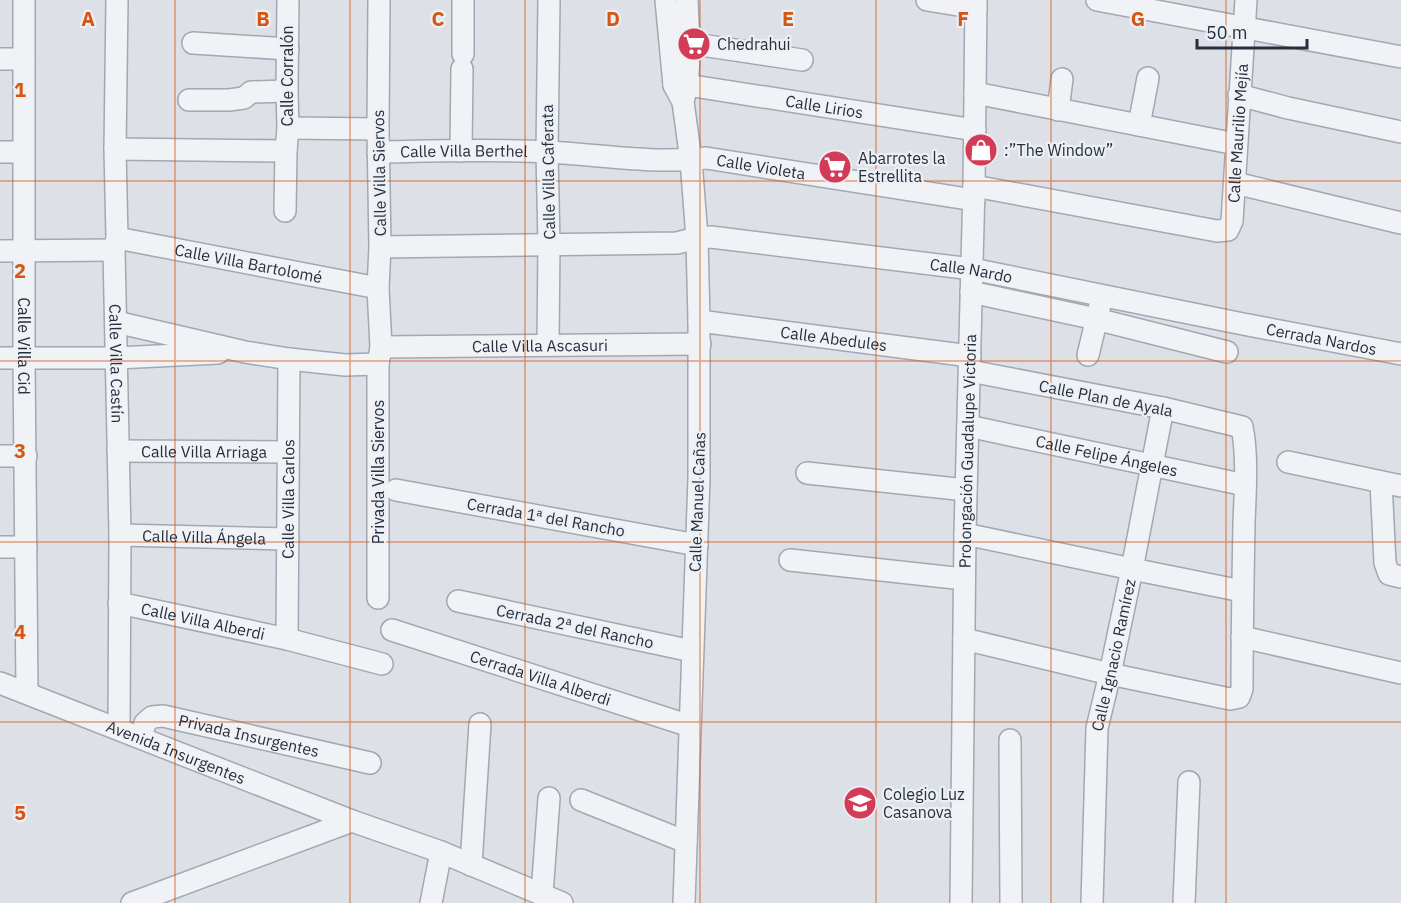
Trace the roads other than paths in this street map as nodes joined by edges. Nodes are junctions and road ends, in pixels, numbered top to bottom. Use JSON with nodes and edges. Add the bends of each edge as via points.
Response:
{"nodes":[{"id":1,"x":24,"y":0,"type":"edge"},
{"id":2,"x":117,"y":0,"type":"edge"},
{"id":3,"x":288,"y":0,"type":"edge"},
{"id":4,"x":379,"y":0,"type":"edge"},
{"id":5,"x":463,"y":0,"type":"edge"},
{"id":6,"x":549,"y":0,"type":"edge"},
{"id":7,"x":666,"y":0,"type":"edge"},
{"id":8,"x":687,"y":0,"type":"edge"},
{"id":9,"x":927,"y":0,"type":"edge"},
{"id":10,"x":1097,"y":0,"type":"edge"},
{"id":11,"x":1246,"y":0,"type":"edge"},
{"id":12,"x":976,"y":4,"type":"edge"},
{"id":13,"x":1243,"y":27,"type":"junction"},
{"id":14,"x":193,"y":43,"type":"dead end"},
{"id":15,"x":688,"y":43,"type":"junction"},
{"id":16,"x":288,"y":49,"type":"junction"},
{"id":17,"x":1401,"y":57,"type":"edge"},
{"id":18,"x":0,"y":59,"type":"edge"},
{"id":19,"x":24,"y":59,"type":"junction"},
{"id":20,"x":802,"y":60,"type":"dead end"},
{"id":21,"x":1148,"y":78,"type":"dead end"},
{"id":22,"x":1062,"y":79,"type":"dead end"},
{"id":23,"x":287,"y":91,"type":"junction"},
{"id":24,"x":681,"y":91,"type":"junction"},
{"id":25,"x":975,"y":93,"type":"junction"},
{"id":26,"x":1239,"y":95,"type":"junction"},
{"id":27,"x":189,"y":100,"type":"dead end"},
{"id":28,"x":1058,"y":110,"type":"junction"},
{"id":29,"x":1140,"y":125,"type":"junction"},
{"id":30,"x":288,"y":129,"type":"junction"},
{"id":31,"x":378,"y":129,"type":"junction"},
{"id":32,"x":975,"y":130,"type":"junction"},
{"id":33,"x":1401,"y":132,"type":"edge"},
{"id":34,"x":1236,"y":144,"type":"junction"},
{"id":35,"x":115,"y":149,"type":"junction"},
{"id":36,"x":286,"y":151,"type":"junction"},
{"id":37,"x":461,"y":151,"type":"junction"},
{"id":38,"x":0,"y":152,"type":"edge"},
{"id":39,"x":23,"y":152,"type":"junction"},
{"id":40,"x":378,"y":152,"type":"junction"},
{"id":41,"x":547,"y":152,"type":"junction"},
{"id":42,"x":691,"y":160,"type":"junction"},
{"id":43,"x":1235,"y":183,"type":"junction"},
{"id":44,"x":974,"y":193,"type":"junction"},
{"id":45,"x":285,"y":211,"type":"dead end"},
{"id":46,"x":1401,"y":223,"type":"edge"},
{"id":47,"x":1228,"y":230,"type":"joint"},
{"id":48,"x":697,"y":238,"type":"junction"},
{"id":49,"x":116,"y":244,"type":"junction"},
{"id":50,"x":549,"y":245,"type":"junction"},
{"id":51,"x":380,"y":247,"type":"junction"},
{"id":52,"x":0,"y":251,"type":"edge"},
{"id":53,"x":24,"y":251,"type":"junction"},
{"id":54,"x":972,"y":268,"type":"junction"},
{"id":55,"x":378,"y":288,"type":"junction"},
{"id":56,"x":970,"y":292,"type":"junction"},
{"id":57,"x":1103,"y":296,"type":"junction"},
{"id":58,"x":1096,"y":319,"type":"junction"},
{"id":59,"x":699,"y":321,"type":"junction"},
{"id":60,"x":116,"y":322,"type":"junction"},
{"id":61,"x":1243,"y":324,"type":"joint"},
{"id":62,"x":548,"y":344,"type":"junction"},
{"id":63,"x":700,"y":344,"type":"junction"},
{"id":64,"x":245,"y":352,"type":"junction"},
{"id":65,"x":1227,"y":352,"type":"dead end"},
{"id":66,"x":1401,"y":354,"type":"edge"},
{"id":67,"x":380,"y":355,"type":"junction"},
{"id":68,"x":1089,"y":355,"type":"dead end"},
{"id":69,"x":0,"y":358,"type":"edge"},
{"id":70,"x":24,"y":358,"type":"junction"},
{"id":71,"x":117,"y":358,"type":"junction"},
{"id":72,"x":289,"y":359,"type":"junction"},
{"id":73,"x":970,"y":364,"type":"junction"},
{"id":74,"x":1163,"y":408,"type":"junction"},
{"id":75,"x":968,"y":426,"type":"junction"},
{"id":76,"x":118,"y":451,"type":"junction"},
{"id":77,"x":288,"y":452,"type":"junction"},
{"id":78,"x":0,"y":456,"type":"edge"},
{"id":79,"x":26,"y":456,"type":"junction"},
{"id":80,"x":1288,"y":462,"type":"dead end"},
{"id":81,"x":1151,"y":465,"type":"junction"},
{"id":82,"x":807,"y":473,"type":"dead end"},
{"id":83,"x":1391,"y":484,"type":"edge"},
{"id":84,"x":1245,"y":485,"type":"junction"},
{"id":85,"x":396,"y":490,"type":"dead end"},
{"id":86,"x":966,"y":490,"type":"junction"},
{"id":87,"x":965,"y":534,"type":"junction"},
{"id":88,"x":120,"y":535,"type":"junction"},
{"id":89,"x":288,"y":539,"type":"junction"},
{"id":90,"x":697,"y":545,"type":"junction"},
{"id":91,"x":0,"y":547,"type":"edge"},
{"id":92,"x":26,"y":548,"type":"junction"},
{"id":93,"x":790,"y":560,"type":"dead end"},
{"id":94,"x":1132,"y":569,"type":"junction"},
{"id":95,"x":1401,"y":577,"type":"edge"},
{"id":96,"x":964,"y":579,"type":"junction"},
{"id":97,"x":1242,"y":591,"type":"junction"},
{"id":98,"x":378,"y":598,"type":"dead end"},
{"id":99,"x":458,"y":602,"type":"dead end"},
{"id":100,"x":119,"y":603,"type":"junction"},
{"id":101,"x":392,"y":630,"type":"dead end"},
{"id":102,"x":1242,"y":638,"type":"junction"},
{"id":103,"x":287,"y":639,"type":"junction"},
{"id":104,"x":964,"y":639,"type":"junction"},
{"id":105,"x":692,"y":651,"type":"junction"},
{"id":106,"x":382,"y":664,"type":"dead end"},
{"id":107,"x":1401,"y":673,"type":"edge"},
{"id":108,"x":1110,"y":674,"type":"junction"},
{"id":109,"x":0,"y":683,"type":"edge"},
{"id":110,"x":27,"y":693,"type":"junction"},
{"id":111,"x":480,"y":724,"type":"dead end"},
{"id":112,"x":690,"y":726,"type":"junction"},
{"id":113,"x":118,"y":728,"type":"junction"},
{"id":114,"x":141,"y":737,"type":"junction"},
{"id":115,"x":1010,"y":740,"type":"dead end"},
{"id":116,"x":370,"y":763,"type":"dead end"},
{"id":117,"x":1189,"y":782,"type":"dead end"},
{"id":118,"x":549,"y":798,"type":"dead end"},
{"id":119,"x":581,"y":800,"type":"dead end"},
{"id":120,"x":352,"y":821,"type":"junction"},
{"id":121,"x":686,"y":842,"type":"junction"},
{"id":122,"x":441,"y":852,"type":"junction"},
{"id":123,"x":471,"y":865,"type":"junction"},
{"id":124,"x":542,"y":894,"type":"junction"},
{"id":125,"x":132,"y":903,"type":"edge"},
{"id":126,"x":431,"y":903,"type":"edge"},
{"id":127,"x":562,"y":903,"type":"edge"},
{"id":128,"x":684,"y":903,"type":"edge"},
{"id":129,"x":962,"y":903,"type":"edge"},
{"id":130,"x":1011,"y":903,"type":"edge"},
{"id":131,"x":1092,"y":903,"type":"edge"},
{"id":132,"x":1184,"y":903,"type":"edge"}],
"edges":[{"from":1,"to":19,"type":"street","name":"Calle Villa Cid"},
{"from":2,"to":35,"type":"street","name":"Calle Villa Castín"},
{"from":3,"to":16,"type":"street","name":"Calle Corralón"},
{"from":4,"to":31,"type":"street","name":"Calle Villa Siervos"},
{"from":5,"to":37,"type":"street"},
{"from":6,"to":41,"type":"street","name":"Calle Villa Caferata"},
{"from":7,"to":24,"type":"street","name":"Calle Manuel Cañas"},
{"from":8,"to":15,"type":"street","name":"Calle Manuel Cañas"},
{"from":9,"to":12,"type":"street"},
{"from":10,"to":13,"type":"street"},
{"from":11,"to":13,"type":"street","name":"Calle Maurilio Mejía"},
{"from":12,"to":25,"type":"street","name":"Prolongación Guadalupe Victoria"},
{"from":13,"to":17,"type":"street"},
{"from":13,"to":26,"type":"street","name":"Calle Maurilio Mejía"},
{"from":14,"to":16,"type":"street"},
{"from":15,"to":20,"type":"street"},
{"from":15,"to":24,"type":"street","name":"Calle Manuel Cañas","via":[[689,68]]},
{"from":16,"to":23,"type":"street","name":"Calle Corralón"},
{"from":18,"to":19,"type":"street"},
{"from":19,"to":39,"type":"street","name":"Calle Villa Cid"},
{"from":21,"to":29,"type":"street"},
{"from":22,"to":28,"type":"street"},
{"from":23,"to":27,"type":"street","via":[[251,92],[244,98],[229,100]]},
{"from":23,"to":30,"type":"street","name":"Calle Corralón"},
{"from":24,"to":32,"type":"street","name":"Calle Lirios"},
{"from":24,"to":42,"type":"street","name":"Calle Manuel Cañas"},
{"from":25,"to":28,"type":"street"},
{"from":25,"to":32,"type":"street","name":"Prolongación Guadalupe Victoria"},
{"from":26,"to":33,"type":"street"},
{"from":26,"to":34,"type":"street","name":"Calle Maurilio Mejía"},
{"from":28,"to":29,"type":"street"},
{"from":29,"to":34,"type":"street"},
{"from":30,"to":31,"type":"street"},
{"from":30,"to":36,"type":"street","name":"Calle Corralón"},
{"from":31,"to":40,"type":"street","name":"Calle Villa Siervos"},
{"from":32,"to":44,"type":"street","name":"Prolongación Guadalupe Victoria"},
{"from":34,"to":43,"type":"street","name":"Calle Maurilio Mejía"},
{"from":35,"to":36,"type":"street"},
{"from":35,"to":49,"type":"street","name":"Calle Villa Castín"},
{"from":36,"to":45,"type":"street","name":"Calle Corralón"},
{"from":37,"to":40,"type":"street","name":"Calle Villa Berthel"},
{"from":37,"to":41,"type":"street","name":"Calle Villa Berthel"},
{"from":38,"to":39,"type":"street"},
{"from":39,"to":53,"type":"street","name":"Calle Villa Cid"},
{"from":40,"to":51,"type":"street","name":"Calle Villa Siervos"},
{"from":41,"to":42,"type":"street","name":"Calle Villa Berthel"},
{"from":41,"to":50,"type":"street","name":"Calle Villa Caferata"},
{"from":42,"to":44,"type":"street","name":"Calle Violeta","via":[[706,158]]},
{"from":42,"to":48,"type":"street","name":"Calle Manuel Cañas"},
{"from":43,"to":46,"type":"street"},
{"from":43,"to":47,"type":"street","name":"Calle Maurilio Mejía"},
{"from":44,"to":47,"type":"street","name":"Calle Violeta"},
{"from":44,"to":54,"type":"street","name":"Prolongación Guadalupe Victoria"},
{"from":48,"to":50,"type":"street","name":"Calle Nardo","via":[[677,243]]},
{"from":48,"to":54,"type":"street","name":"Calle Nardo"},
{"from":48,"to":59,"type":"street","name":"Calle Manuel Cañas"},
{"from":49,"to":53,"type":"street","name":"Calle Villa Bartolomé"},
{"from":49,"to":55,"type":"street","name":"Calle Villa Bartolomé"},
{"from":49,"to":60,"type":"street","name":"Calle Villa Castín"},
{"from":50,"to":51,"type":"street","name":"Calle Nardo"},
{"from":50,"to":62,"type":"street","name":"Calle Villa Caferata"},
{"from":51,"to":55,"type":"street","name":"Calle Villa Siervos"},
{"from":52,"to":53,"type":"street","name":"Calle Villa Bartolomé"},
{"from":53,"to":70,"type":"street","name":"Calle Villa Cid"},
{"from":54,"to":56,"type":"street","name":"Prolongación Guadalupe Victoria"},
{"from":54,"to":57,"type":"street","name":"Calle Nardo"},
{"from":55,"to":67,"type":"street","name":"Calle Villa Siervos"},
{"from":56,"to":58,"type":"street"},
{"from":56,"to":73,"type":"street","name":"Prolongación Guadalupe Victoria"},
{"from":57,"to":58,"type":"street"},
{"from":57,"to":61,"type":"street","name":"Calle Nardo"},
{"from":58,"to":65,"type":"street"},
{"from":58,"to":68,"type":"street"},
{"from":59,"to":63,"type":"street","name":"Calle Manuel Cañas"},
{"from":59,"to":73,"type":"street","name":"Calle Abedules"},
{"from":60,"to":64,"type":"street","name":"Calle Villa Ascasuri"},
{"from":60,"to":71,"type":"street","name":"Calle Villa Castín"},
{"from":61,"to":66,"type":"street","name":"Cerrada Nardos"},
{"from":62,"to":63,"type":"street","name":"Calle Villa Ascasuri"},
{"from":62,"to":67,"type":"street","name":"Calle Villa Ascasuri"},
{"from":63,"to":90,"type":"street","name":"Calle Manuel Cañas"},
{"from":64,"to":71,"type":"street"},
{"from":64,"to":72,"type":"street","name":"Calle Villa Ascasuri"},
{"from":67,"to":72,"type":"street","name":"Calle Villa Ascasuri","via":[[345,365]]},
{"from":67,"to":98,"type":"street","name":"Privada Villa Siervos"},
{"from":69,"to":70,"type":"street"},
{"from":70,"to":71,"type":"street"},
{"from":70,"to":79,"type":"street","name":"Calle Villa Cid"},
{"from":71,"to":76,"type":"street","name":"Calle Villa Castín"},
{"from":72,"to":77,"type":"street","name":"Calle Villa Carlos"},
{"from":73,"to":74,"type":"street","name":"Calle Plan de Ayala"},
{"from":73,"to":75,"type":"street","name":"Prolongación Guadalupe Victoria"},
{"from":74,"to":81,"type":"street","name":"Calle Ignacio Ramírez"},
{"from":74,"to":84,"type":"street","name":"Calle Plan de Ayala","via":[[1242,427]]},
{"from":75,"to":81,"type":"street","name":"Calle Felipe Ángeles"},
{"from":75,"to":86,"type":"street","name":"Prolongación Guadalupe Victoria"},
{"from":76,"to":77,"type":"street","name":"Calle Villa Arriaga"},
{"from":76,"to":88,"type":"street","name":"Calle Villa Castín"},
{"from":77,"to":89,"type":"street","name":"Calle Villa Carlos"},
{"from":78,"to":79,"type":"street"},
{"from":79,"to":92,"type":"street","name":"Calle Villa Cid"},
{"from":80,"to":83,"type":"street"},
{"from":81,"to":84,"type":"street","name":"Calle Felipe Ángeles"},
{"from":81,"to":94,"type":"street","name":"Calle Ignacio Ramírez"},
{"from":82,"to":86,"type":"street"},
{"from":83,"to":95,"type":"street","via":[[1385,562],[1389,574]]},
{"from":84,"to":97,"type":"street"},
{"from":85,"to":90,"type":"street","name":"Cerrada 1ª del Rancho"},
{"from":86,"to":87,"type":"street","name":"Prolongación Guadalupe Victoria"},
{"from":87,"to":94,"type":"street"},
{"from":87,"to":96,"type":"street","name":"Prolongación Guadalupe Victoria"},
{"from":88,"to":89,"type":"street","name":"Calle Villa Ángela"},
{"from":88,"to":100,"type":"street","name":"Calle Villa Castín"},
{"from":89,"to":103,"type":"street","name":"Calle Villa Carlos"},
{"from":90,"to":105,"type":"street","name":"Calle Manuel Cañas"},
{"from":91,"to":92,"type":"street"},
{"from":92,"to":110,"type":"street","name":"Calle Villa Cid"},
{"from":93,"to":96,"type":"street"},
{"from":94,"to":97,"type":"street"},
{"from":94,"to":108,"type":"street","name":"Calle Ignacio Ramírez"},
{"from":96,"to":104,"type":"street","name":"Prolongación Guadalupe Victoria"},
{"from":97,"to":102,"type":"street"},
{"from":99,"to":105,"type":"street","name":"Cerrada 2ª del Rancho"},
{"from":100,"to":103,"type":"street","name":"Calle Villa Alberdi"},
{"from":100,"to":113,"type":"street","name":"Calle Villa Castín"},
{"from":101,"to":112,"type":"street","name":"Cerrada Villa Alberdi"},
{"from":102,"to":107,"type":"street"},
{"from":102,"to":108,"type":"street","via":[[1239,697],[1230,699]]},
{"from":103,"to":106,"type":"street","name":"Calle Villa Alberdi"},
{"from":104,"to":108,"type":"street"},
{"from":104,"to":129,"type":"street","name":"Prolongación Guadalupe Victoria"},
{"from":105,"to":112,"type":"street","name":"Calle Manuel Cañas"},
{"from":108,"to":131,"type":"street","name":"Calle Ignacio Ramírez","via":[[1096,728]]},
{"from":109,"to":110,"type":"street","name":"Avenida Insurgentes"},
{"from":110,"to":113,"type":"street","name":"Avenida Insurgentes"},
{"from":111,"to":123,"type":"street"},
{"from":112,"to":121,"type":"street","name":"Calle Manuel Cañas"},
{"from":113,"to":114,"type":"street","name":"Avenida Insurgentes"},
{"from":114,"to":116,"type":"street","name":"Privada Insurgentes","via":[[145,723],[152,717],[163,716]]},
{"from":114,"to":120,"type":"street","name":"Avenida Insurgentes"},
{"from":115,"to":130,"type":"street"},
{"from":117,"to":132,"type":"street"},
{"from":118,"to":124,"type":"street"},
{"from":119,"to":121,"type":"street"},
{"from":120,"to":122,"type":"street","name":"Avenida Insurgentes"},
{"from":120,"to":125,"type":"street"},
{"from":121,"to":128,"type":"street","name":"Calle Manuel Cañas"},
{"from":122,"to":123,"type":"street","name":"Avenida Insurgentes"},
{"from":122,"to":126,"type":"street"},
{"from":123,"to":124,"type":"street","name":"Avenida Insurgentes"},
{"from":124,"to":127,"type":"street","name":"Avenida Insurgentes"}]}
